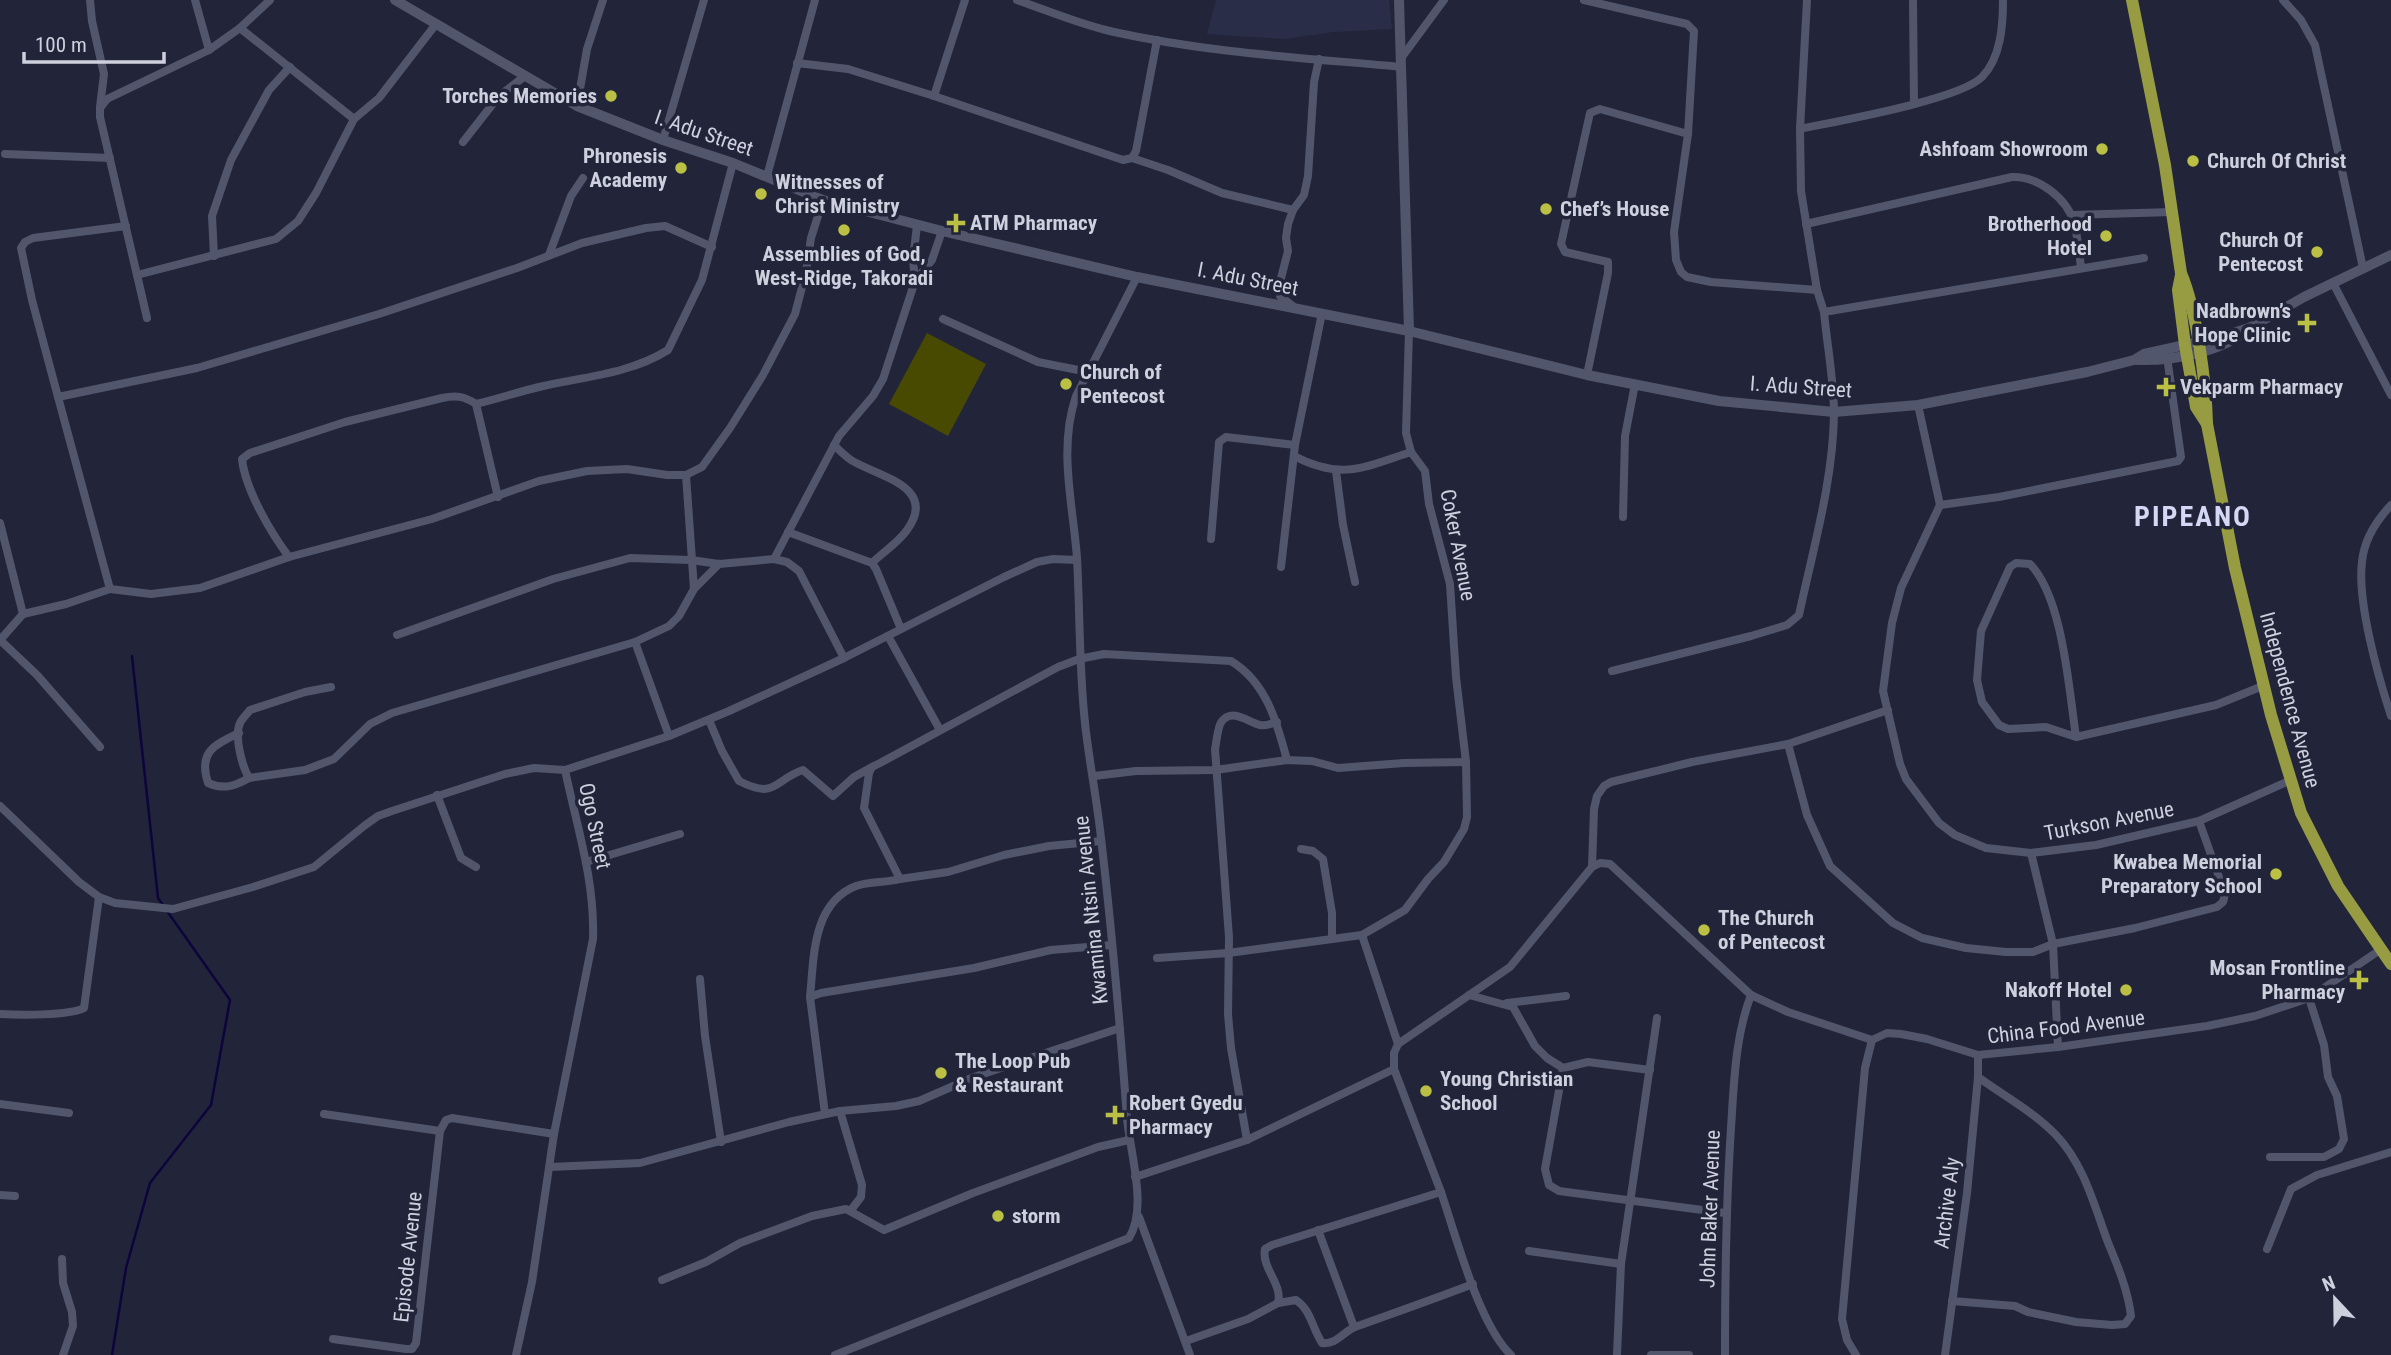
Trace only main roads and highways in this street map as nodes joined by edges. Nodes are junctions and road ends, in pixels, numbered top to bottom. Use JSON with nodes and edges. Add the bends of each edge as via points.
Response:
{"nodes":[{"id":1,"x":2132,"y":0,"type":"edge"},
{"id":2,"x":2391,"y":964,"type":"edge"}],
"edges":[{"from":1,"to":2,"type":"highway","name":"Independence Avenue","via":[[2182,273],[2178,290],[2192,349],[2196,407],[2207,424],[2235,568],[2265,685],[2301,813],[2338,886]]}]}
